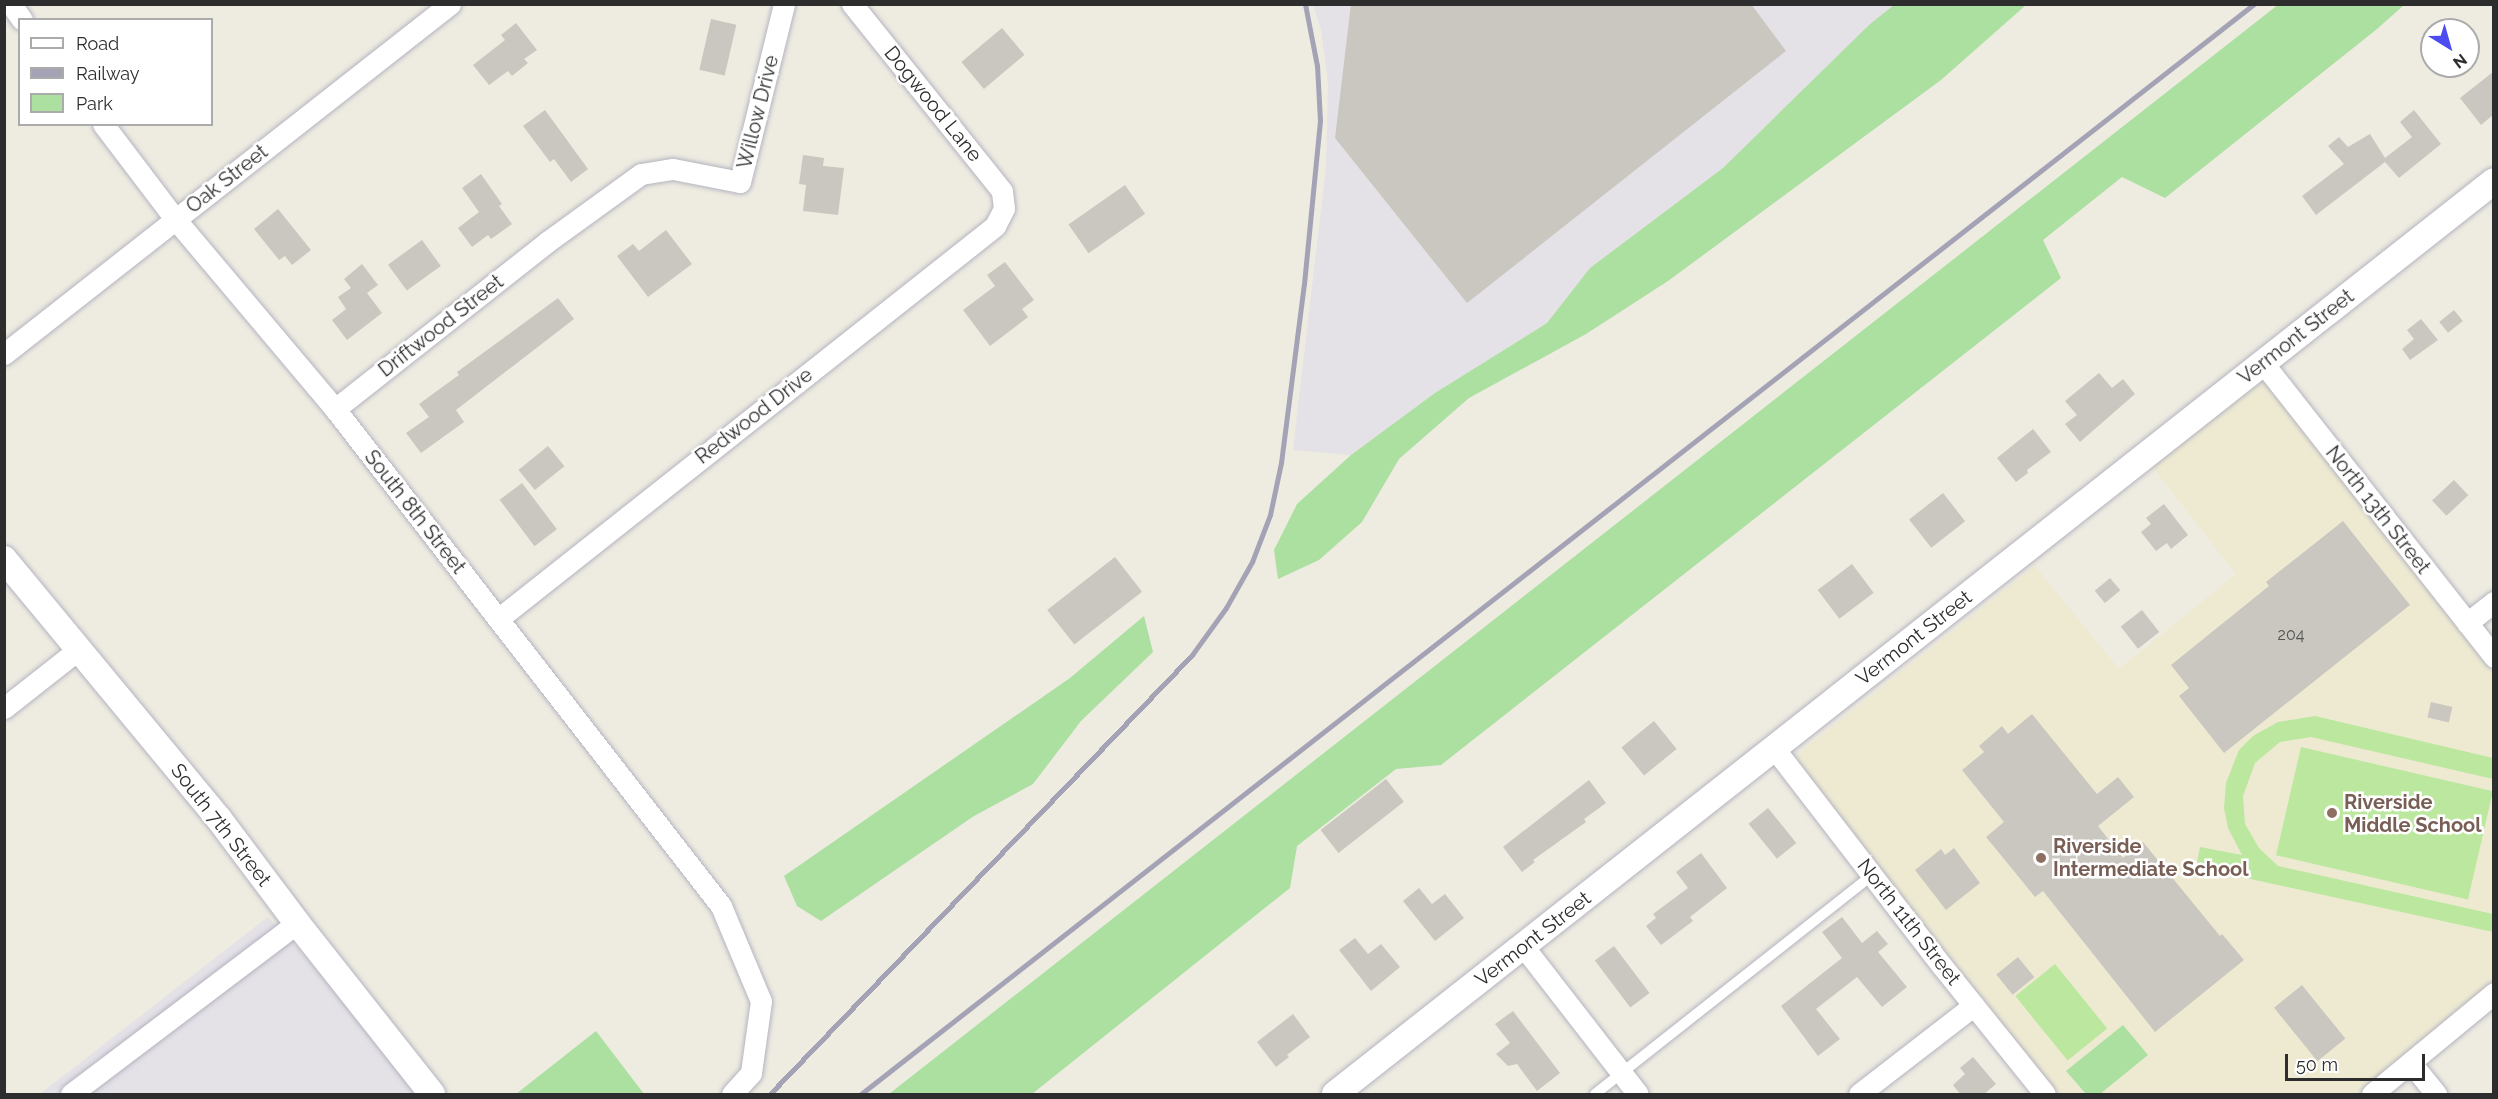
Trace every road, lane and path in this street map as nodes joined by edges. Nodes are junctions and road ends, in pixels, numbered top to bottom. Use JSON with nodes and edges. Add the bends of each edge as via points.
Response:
{"nodes":[{"id":1,"x":10,"y":4,"type":"edge"},
{"id":2,"x":450,"y":4,"type":"edge"},
{"id":3,"x":784,"y":4,"type":"edge"},
{"id":4,"x":852,"y":4,"type":"edge"},
{"id":5,"x":20,"y":18,"type":"edge"},
{"id":6,"x":105,"y":126,"type":"edge"},
{"id":7,"x":2493,"y":181,"type":"edge"},
{"id":8,"x":1004,"y":208,"type":"joint"},
{"id":9,"x":176,"y":220,"type":"junction"},
{"id":10,"x":547,"y":242,"type":"joint"},
{"id":11,"x":4,"y":354,"type":"edge"},
{"id":12,"x":2263,"y":363,"type":"junction"},
{"id":13,"x":335,"y":409,"type":"junction"},
{"id":14,"x":4,"y":559,"type":"edge"},
{"id":15,"x":2493,"y":602,"type":"edge"},
{"id":16,"x":498,"y":619,"type":"junction"},
{"id":17,"x":2467,"y":623,"type":"junction"},
{"id":18,"x":79,"y":649,"type":"junction"},
{"id":19,"x":2493,"y":657,"type":"edge"},
{"id":20,"x":4,"y":708,"type":"edge"},
{"id":21,"x":1774,"y":748,"type":"junction"},
{"id":22,"x":1872,"y":875,"type":"junction"},
{"id":23,"x":297,"y":923,"type":"junction"},
{"id":24,"x":1523,"y":946,"type":"junction"},
{"id":25,"x":2493,"y":993,"type":"edge"},
{"id":26,"x":1974,"y":1005,"type":"junction"},
{"id":27,"x":2411,"y":1063,"type":"junction"},
{"id":28,"x":1622,"y":1074,"type":"junction"},
{"id":29,"x":71,"y":1095,"type":"edge"},
{"id":30,"x":432,"y":1095,"type":"edge"},
{"id":31,"x":732,"y":1095,"type":"edge"},
{"id":32,"x":1335,"y":1095,"type":"edge"},
{"id":33,"x":1595,"y":1095,"type":"edge"},
{"id":34,"x":1638,"y":1095,"type":"edge"},
{"id":35,"x":1859,"y":1095,"type":"edge"},
{"id":36,"x":2045,"y":1095,"type":"edge"},
{"id":37,"x":2372,"y":1095,"type":"edge"},
{"id":38,"x":2436,"y":1095,"type":"edge"}],
"edges":[{"from":1,"to":5,"type":"street"},
{"from":2,"to":9,"type":"street","name":"Oak Street"},
{"from":3,"to":10,"type":"street","name":"Willow Drive","via":[[740,182],[673,169],[641,174]]},
{"from":4,"to":8,"type":"street","name":"Dogwood Lane","via":[[1002,191]]},
{"from":6,"to":9,"type":"street","name":"South 8th Street"},
{"from":7,"to":12,"type":"street","name":"Vermont Street"},
{"from":8,"to":16,"type":"street","name":"Redwood Drive","via":[[995,225]]},
{"from":9,"to":11,"type":"street","name":"Oak Street"},
{"from":9,"to":13,"type":"street","name":"South 8th Street"},
{"from":10,"to":13,"type":"street","name":"Driftwood Street"},
{"from":12,"to":17,"type":"street","name":"North 13th Street"},
{"from":12,"to":21,"type":"street","name":"Vermont Street"},
{"from":13,"to":16,"type":"street","name":"South 8th Street"},
{"from":14,"to":18,"type":"street","name":"South 7th Street"},
{"from":15,"to":17,"type":"street"},
{"from":16,"to":31,"type":"street","name":"South 8th Street","via":[[721,906],[761,1000],[751,1073]]},
{"from":17,"to":19,"type":"street","name":"North 13th Street"},
{"from":18,"to":20,"type":"street"},
{"from":18,"to":23,"type":"street","name":"South 7th Street","via":[[219,819]]},
{"from":21,"to":22,"type":"street","name":"North 11th Street"},
{"from":21,"to":24,"type":"street","name":"Vermont Street"},
{"from":22,"to":26,"type":"street","name":"North 11th Street"},
{"from":22,"to":28,"type":"lane"},
{"from":23,"to":29,"type":"street"},
{"from":23,"to":30,"type":"street","name":"South 7th Street"},
{"from":24,"to":28,"type":"street"},
{"from":24,"to":32,"type":"street","name":"Vermont Street"},
{"from":25,"to":27,"type":"street"},
{"from":26,"to":35,"type":"street"},
{"from":26,"to":36,"type":"street","name":"North 11th Street"},
{"from":27,"to":37,"type":"street"},
{"from":27,"to":38,"type":"street"},
{"from":28,"to":33,"type":"lane"},
{"from":28,"to":34,"type":"street"}]}
